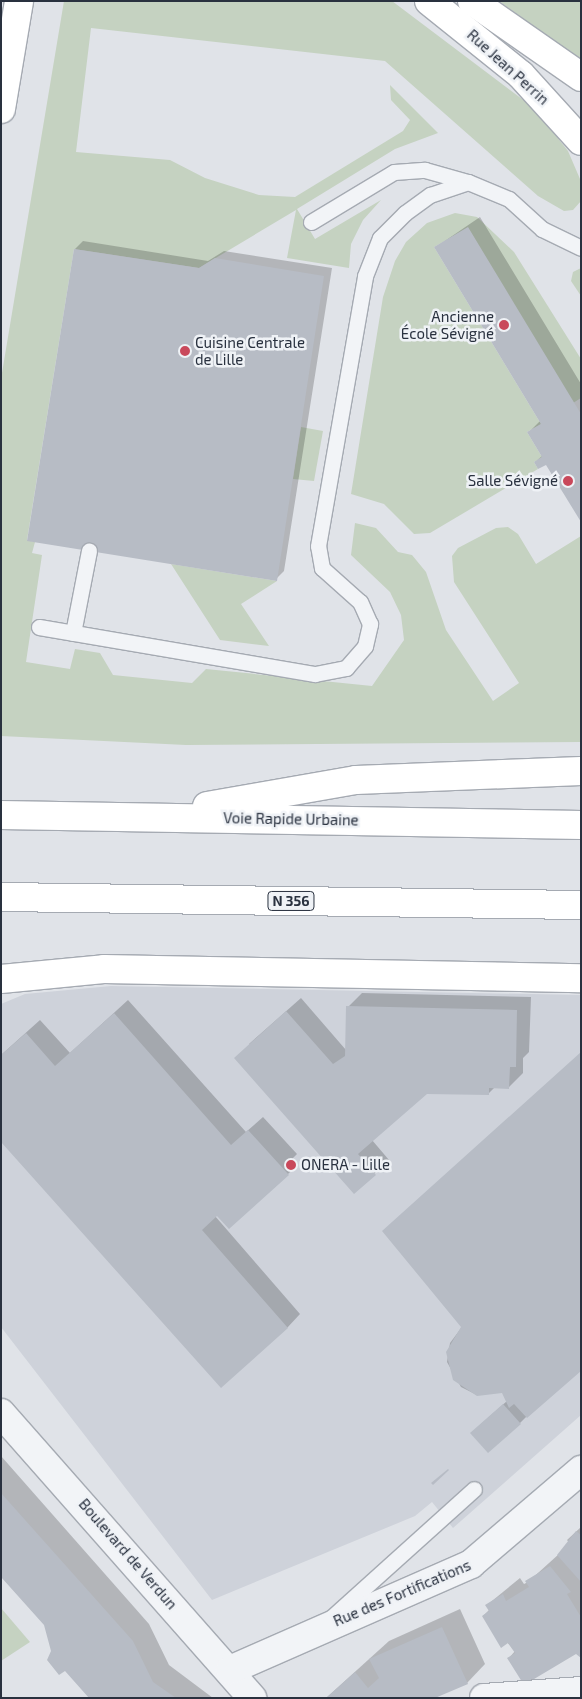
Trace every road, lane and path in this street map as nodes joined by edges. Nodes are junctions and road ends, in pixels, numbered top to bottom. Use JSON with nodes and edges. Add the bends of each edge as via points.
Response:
{"nodes":[{"id":1,"x":19,"y":1,"type":"edge"},
{"id":2,"x":428,"y":1,"type":"edge"},
{"id":3,"x":462,"y":10,"type":"edge"},
{"id":4,"x":581,"y":77,"type":"edge"},
{"id":5,"x":1,"y":109,"type":"edge"},
{"id":6,"x":581,"y":140,"type":"edge"},
{"id":7,"x":468,"y":182,"type":"junction"},
{"id":8,"x":311,"y":222,"type":"dead end"},
{"id":9,"x":581,"y":248,"type":"edge"},
{"id":10,"x":90,"y":550,"type":"dead end"},
{"id":11,"x":40,"y":627,"type":"dead end"},
{"id":12,"x":73,"y":633,"type":"junction"},
{"id":13,"x":581,"y":771,"type":"edge"},
{"id":14,"x":1,"y":815,"type":"edge"},
{"id":15,"x":158,"y":816,"type":"junction"},
{"id":16,"x":581,"y":825,"type":"edge"},
{"id":17,"x":1,"y":897,"type":"edge"},
{"id":18,"x":581,"y":905,"type":"edge"},
{"id":19,"x":581,"y":978,"type":"edge"},
{"id":20,"x":1,"y":979,"type":"edge"},
{"id":21,"x":1,"y":1412,"type":"edge"},
{"id":22,"x":581,"y":1470,"type":"edge"},
{"id":23,"x":474,"y":1489,"type":"dead end"},
{"id":24,"x":319,"y":1629,"type":"junction"},
{"id":25,"x":230,"y":1670,"type":"junction"},
{"id":26,"x":581,"y":1691,"type":"edge"},
{"id":27,"x":252,"y":1698,"type":"edge"},
{"id":28,"x":484,"y":1698,"type":"edge"}],
"edges":[{"from":1,"to":5,"type":"main road"},
{"from":2,"to":3,"type":"main road","name":"Rue Jean Perrin"},
{"from":3,"to":4,"type":"main road","name":"Rue Jean Perrin"},
{"from":3,"to":6,"type":"main road","name":"Rue Jean Perrin"},
{"from":7,"to":8,"type":"lane","via":[[425,170],[394,172]]},
{"from":7,"to":9,"type":"lane","via":[[509,199],[542,229]]},
{"from":7,"to":12,"type":"lane","via":[[430,196],[404,212],[380,238],[365,276],[318,546],[322,568],[364,609],[370,624],[365,646],[346,668],[315,674]]},
{"from":10,"to":12,"type":"lane"},
{"from":11,"to":12,"type":"lane"},
{"from":13,"to":15,"type":"main road","via":[[356,780]]},
{"from":14,"to":15,"type":"main road","name":"Voie Rapide Urbaine"},
{"from":15,"to":16,"type":"main road","name":"Voie Rapide Urbaine"},
{"from":17,"to":18,"type":"main road","number":"N 356"},
{"from":19,"to":20,"type":"main road","via":[[104,970]]},
{"from":21,"to":25,"type":"street","name":"Boulevard de Verdun"},
{"from":22,"to":24,"type":"street","name":"Rue des Fortifications","via":[[471,1564]]},
{"from":23,"to":24,"type":"lane"},
{"from":24,"to":25,"type":"street","name":"Rue des Fortifications"},
{"from":25,"to":27,"type":"street","name":"Boulevard de Verdun"},
{"from":26,"to":28,"type":"street"}]}
